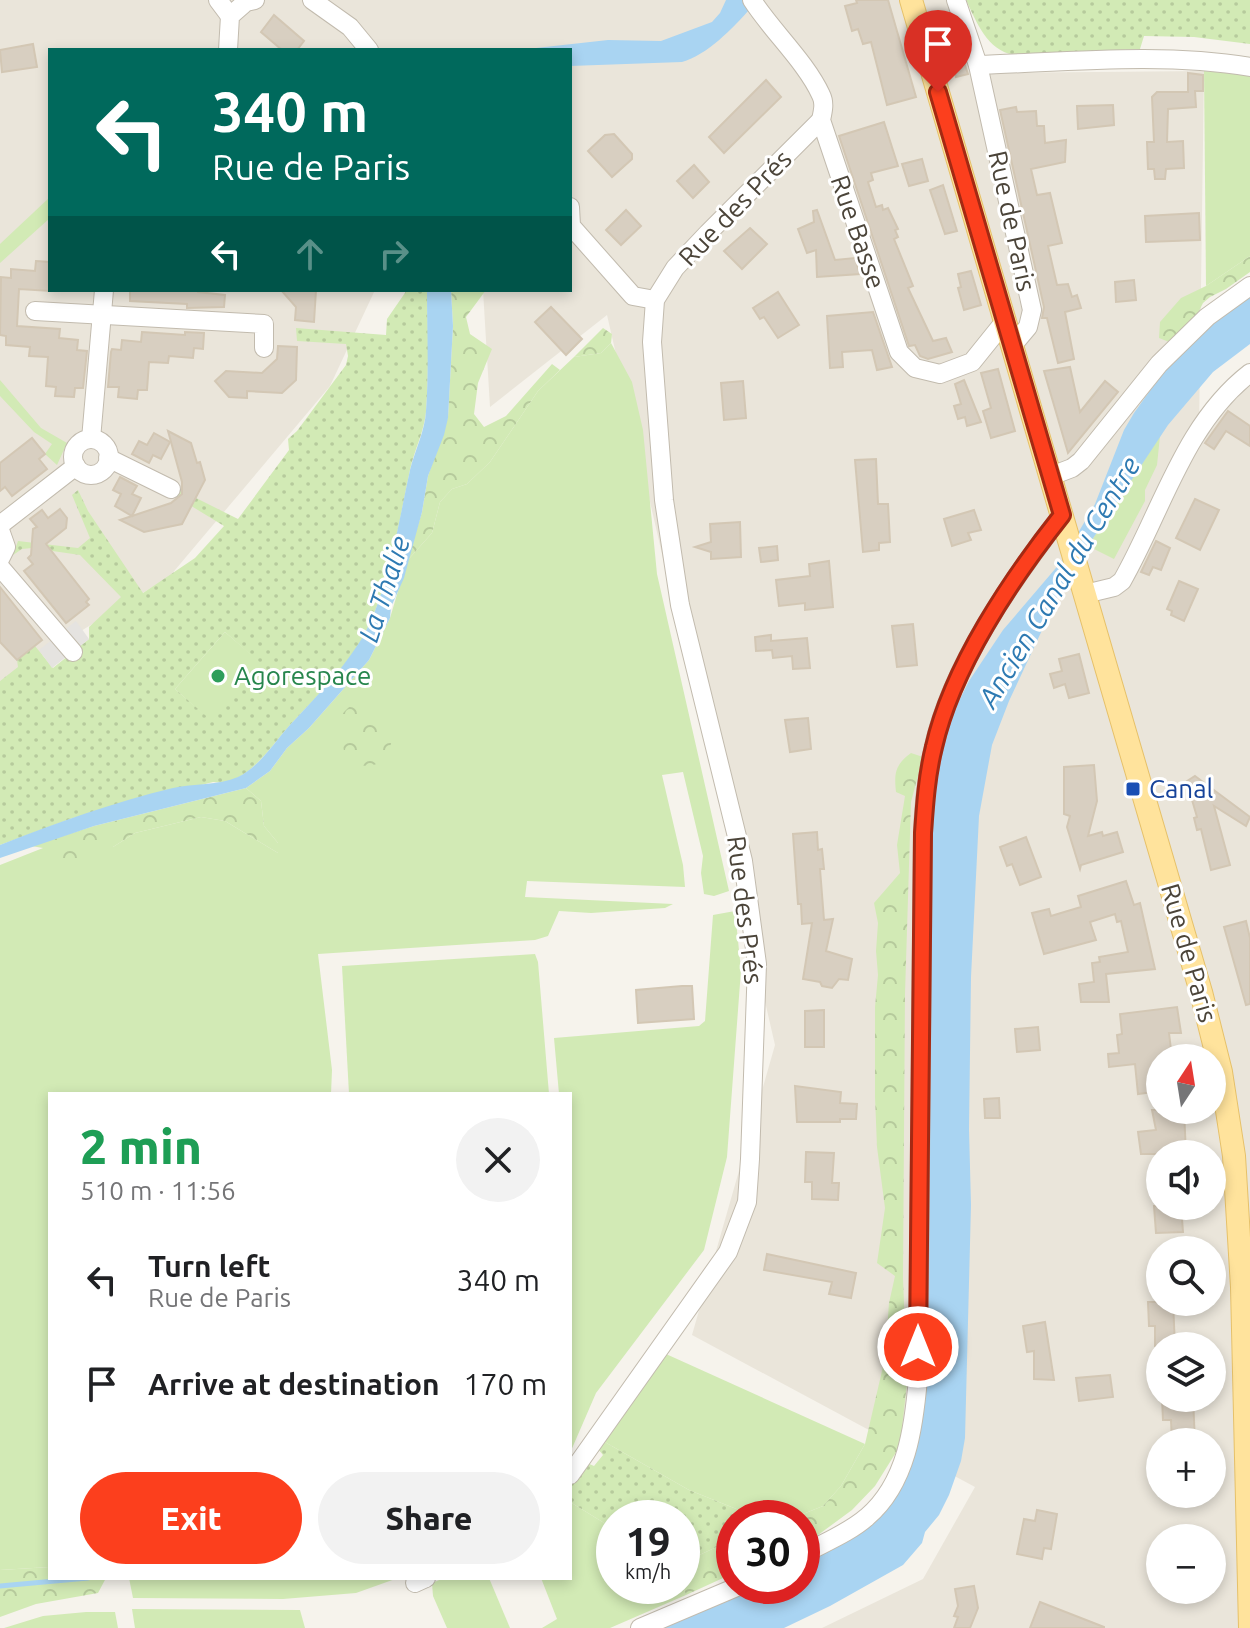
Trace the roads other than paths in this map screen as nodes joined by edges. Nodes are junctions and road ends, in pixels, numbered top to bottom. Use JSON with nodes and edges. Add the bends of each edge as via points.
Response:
{"nodes":[{"id":1,"x":218,"y":0,"type":"edge"},
{"id":2,"x":255,"y":0,"type":"edge"},
{"id":3,"x":312,"y":0,"type":"edge"},
{"id":4,"x":911,"y":0,"type":"edge"},
{"id":5,"x":956,"y":0,"type":"edge"},
{"id":6,"x":755,"y":6,"type":"edge"},
{"id":7,"x":230,"y":16,"type":"junction"},
{"id":8,"x":228,"y":48,"type":"edge"},
{"id":9,"x":367,"y":48,"type":"edge"},
{"id":10,"x":978,"y":65,"type":"junction"},
{"id":11,"x":1250,"y":67,"type":"edge"},
{"id":12,"x":821,"y":120,"type":"junction"},
{"id":13,"x":572,"y":227,"type":"edge"},
{"id":14,"x":1250,"y":286,"type":"edge"},
{"id":15,"x":104,"y":292,"type":"edge"},
{"id":16,"x":655,"y":300,"type":"junction"},
{"id":17,"x":35,"y":311,"type":"dead end"},
{"id":18,"x":102,"y":316,"type":"junction"},
{"id":19,"x":1005,"y":321,"type":"junction"},
{"id":20,"x":1012,"y":346,"type":"junction"},
{"id":21,"x":264,"y":348,"type":"dead end"},
{"id":22,"x":1250,"y":373,"type":"edge"},
{"id":23,"x":91,"y":439,"type":"junction"},
{"id":24,"x":108,"y":458,"type":"junction"},
{"id":25,"x":76,"y":466,"type":"junction"},
{"id":26,"x":1051,"y":476,"type":"junction"},
{"id":27,"x":171,"y":489,"type":"dead end"},
{"id":28,"x":1064,"y":523,"type":"junction"},
{"id":29,"x":0,"y":527,"type":"edge"},
{"id":30,"x":0,"y":559,"type":"edge"},
{"id":31,"x":0,"y":567,"type":"edge"},
{"id":32,"x":1085,"y":592,"type":"junction"},
{"id":33,"x":73,"y":652,"type":"dead end"},
{"id":34,"x":1246,"y":1288,"type":"edge"},
{"id":35,"x":572,"y":1472,"type":"edge"},
{"id":36,"x":820,"y":1545,"type":"edge"},
{"id":37,"x":716,"y":1596,"type":"edge"},
{"id":38,"x":640,"y":1628,"type":"edge"},
{"id":39,"x":1250,"y":1628,"type":"edge"}],
"edges":[{"from":1,"to":7,"type":"street"},
{"from":2,"to":7,"type":"street"},
{"from":3,"to":9,"type":"street","via":[[350,27]]},
{"from":4,"to":19,"type":"main road","name":"Rue de Paris"},
{"from":5,"to":10,"type":"street","name":"Rue de Paris"},
{"from":6,"to":12,"type":"street","name":"Rue Basse","via":[[822,95]]},
{"from":7,"to":8,"type":"street"},
{"from":10,"to":11,"type":"street","via":[[1126,60]]},
{"from":10,"to":20,"type":"street","name":"Rue de Paris","via":[[1032,310],[1028,327]]},
{"from":12,"to":16,"type":"street","name":"Rue des Prés","via":[[675,268]]},
{"from":12,"to":19,"type":"street","name":"Rue Basse","via":[[899,352],[915,368],[940,374],[972,362]]},
{"from":13,"to":16,"type":"street","via":[[633,296]]},
{"from":14,"to":26,"type":"street","via":[[1207,317],[1163,360],[1081,461]]},
{"from":15,"to":18,"type":"street"},
{"from":16,"to":35,"type":"street","name":"Rue des Prés","via":[[652,342],[666,515],[680,605],[743,861],[757,964],[747,1202],[728,1252]]},
{"from":17,"to":18,"type":"street"},
{"from":18,"to":21,"type":"street","via":[[264,324]]},
{"from":18,"to":23,"type":"street"},
{"from":19,"to":20,"type":"main road","name":"Rue de Paris"},
{"from":20,"to":26,"type":"main road","name":"Rue de Paris"},
{"from":22,"to":32,"type":"street","via":[[1205,423],[1122,581]]},
{"from":23,"to":24,"type":"street","via":[[105,447]]},
{"from":23,"to":25,"type":"street","via":[[76,446]]},
{"from":24,"to":25,"type":"street","via":[[93,474]]},
{"from":24,"to":27,"type":"street"},
{"from":25,"to":29,"type":"street"},
{"from":26,"to":28,"type":"main road","name":"Rue de Paris"},
{"from":28,"to":32,"type":"main road","name":"Rue de Paris"},
{"from":28,"to":36,"type":"street","via":[[1019,569],[975,646],[944,715],[928,774],[914,1421],[908,1450],[880,1503],[867,1518]]},
{"from":29,"to":30,"type":"street","via":[[6,547]]},
{"from":31,"to":33,"type":"street"},
{"from":32,"to":34,"type":"main road","name":"Rue de Paris","via":[[1221,1072]]},
{"from":34,"to":39,"type":"main road","name":"Rue de Paris"},
{"from":37,"to":38,"type":"street"}]}
